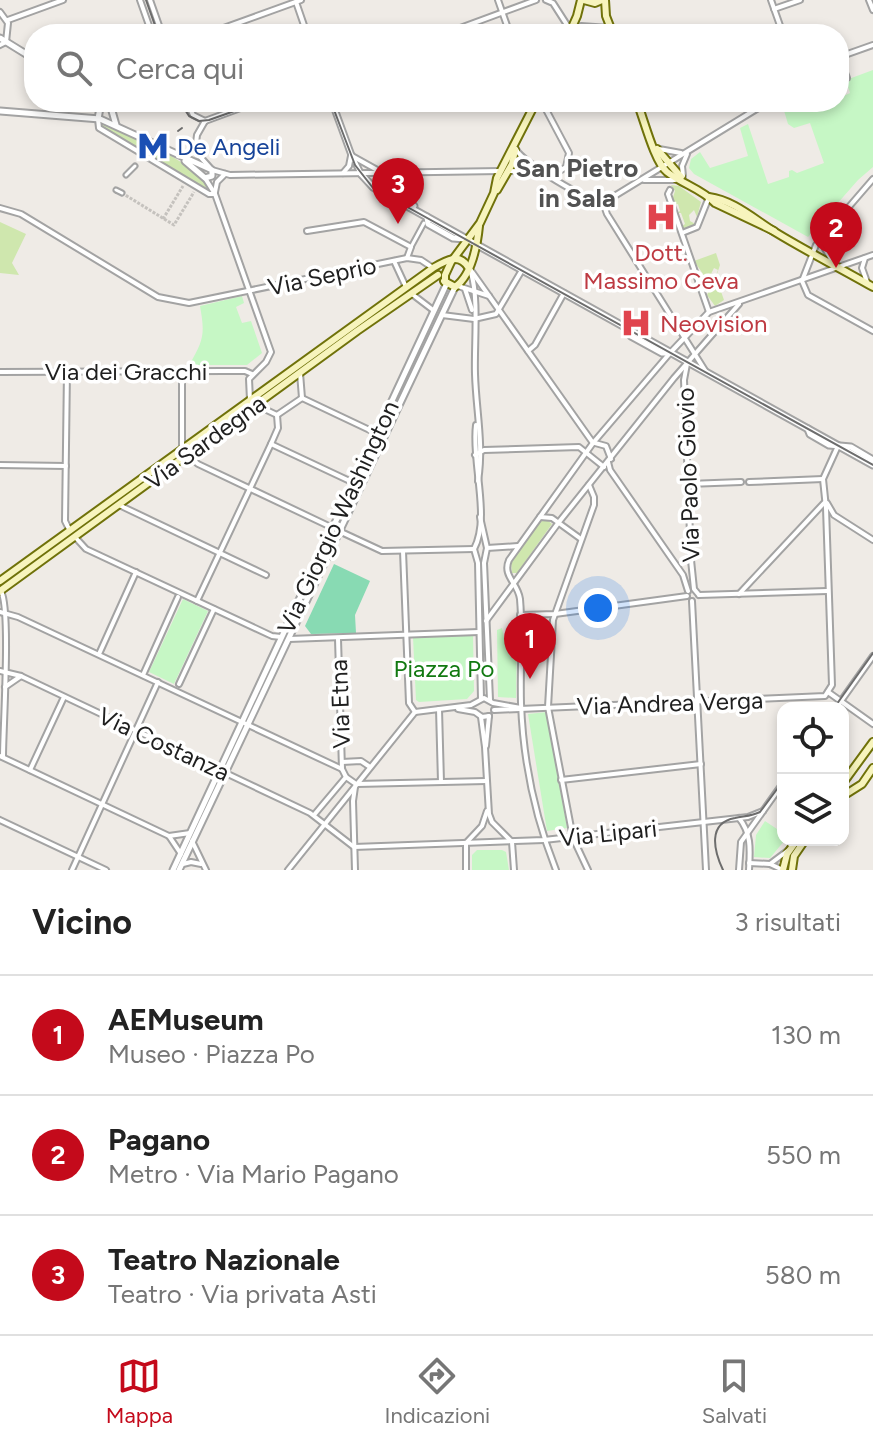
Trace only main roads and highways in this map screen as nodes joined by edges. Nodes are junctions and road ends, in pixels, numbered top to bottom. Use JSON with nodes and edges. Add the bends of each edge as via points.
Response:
{"nodes":[{"id":1,"x":593,"y":1,"type":"edge"},
{"id":2,"x":573,"y":24,"type":"edge"},
{"id":3,"x":609,"y":24,"type":"edge"},
{"id":4,"x":534,"y":112,"type":"edge"},
{"id":5,"x":641,"y":112,"type":"edge"},
{"id":6,"x":480,"y":223,"type":"junction"},
{"id":7,"x":455,"y":258,"type":"junction"},
{"id":8,"x":468,"y":267,"type":"junction"},
{"id":9,"x":433,"y":268,"type":"junction"},
{"id":10,"x":438,"y":275,"type":"junction"},
{"id":11,"x":446,"y":282,"type":"junction"},
{"id":12,"x":871,"y":285,"type":"edge"},
{"id":13,"x":408,"y":291,"type":"junction"},
{"id":14,"x":73,"y":534,"type":"junction"},
{"id":15,"x":0,"y":581,"type":"edge"},
{"id":16,"x":0,"y":591,"type":"edge"},
{"id":17,"x":873,"y":742,"type":"edge"},
{"id":18,"x":873,"y":768,"type":"edge"},
{"id":19,"x":851,"y":774,"type":"junction"},
{"id":20,"x":849,"y":776,"type":"edge"},
{"id":21,"x":862,"y":784,"type":"junction"},
{"id":22,"x":849,"y":792,"type":"edge"},
{"id":23,"x":792,"y":846,"type":"edge"},
{"id":24,"x":801,"y":846,"type":"edge"},
{"id":25,"x":783,"y":870,"type":"edge"},
{"id":26,"x":792,"y":870,"type":"edge"}],
"edges":[{"from":1,"to":2,"type":"main road"},
{"from":1,"to":3,"type":"main road"},
{"from":4,"to":6,"type":"main road"},
{"from":5,"to":12,"type":"main road","via":[[668,172],[725,209]]},
{"from":6,"to":7,"type":"main road"},
{"from":6,"to":8,"type":"main road"},
{"from":7,"to":8,"type":"main road"},
{"from":7,"to":9,"type":"main road"},
{"from":7,"to":11,"type":"main road"},
{"from":8,"to":11,"type":"main road","via":[[459,287]]},
{"from":9,"to":10,"type":"main road"},
{"from":9,"to":13,"type":"main road"},
{"from":10,"to":11,"type":"main road"},
{"from":10,"to":13,"type":"main road"},
{"from":13,"to":14,"type":"main road","name":"Via Sardegna"},
{"from":14,"to":15,"type":"main road","name":"Via Sardegna"},
{"from":14,"to":16,"type":"main road","name":"Via Sardegna"},
{"from":17,"to":19,"type":"main road"},
{"from":18,"to":21,"type":"main road"},
{"from":19,"to":20,"type":"main road"},
{"from":19,"to":21,"type":"main road"},
{"from":21,"to":22,"type":"main road"},
{"from":23,"to":25,"type":"main road"},
{"from":24,"to":26,"type":"main road"}]}
